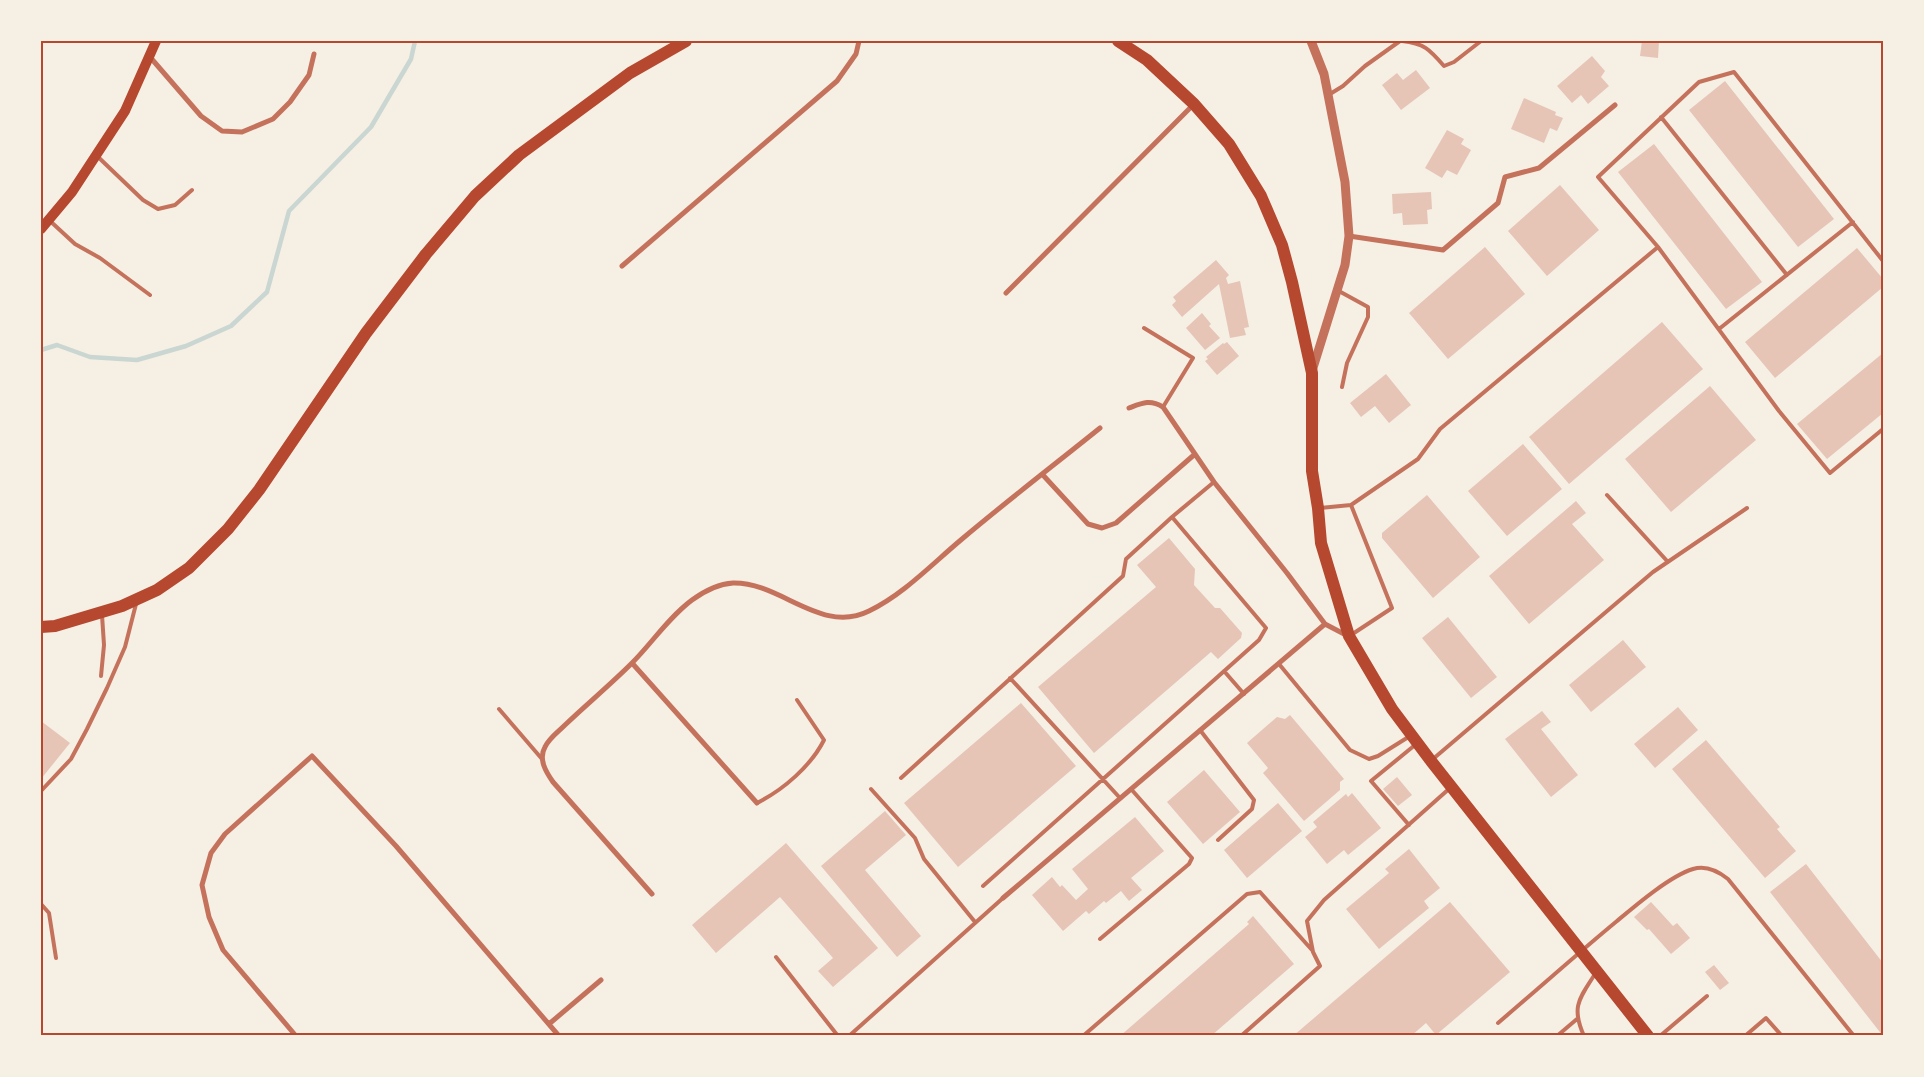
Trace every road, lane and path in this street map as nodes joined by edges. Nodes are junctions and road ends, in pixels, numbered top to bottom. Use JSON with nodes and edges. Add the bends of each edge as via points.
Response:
{"nodes":[{"id":1,"x":156,"y":41,"type":"edge"},
{"id":2,"x":686,"y":41,"type":"edge"},
{"id":3,"x":859,"y":41,"type":"edge"},
{"id":4,"x":1118,"y":41,"type":"edge"},
{"id":5,"x":1311,"y":41,"type":"edge"},
{"id":6,"x":1401,"y":41,"type":"edge"},
{"id":7,"x":1481,"y":41,"type":"edge"},
{"id":8,"x":314,"y":54,"type":"dead end"},
{"id":9,"x":149,"y":57,"type":"junction"},
{"id":10,"x":1328,"y":96,"type":"junction"},
{"id":11,"x":1194,"y":104,"type":"junction"},
{"id":12,"x":1615,"y":105,"type":"dead end"},
{"id":13,"x":1661,"y":117,"type":"junction"},
{"id":14,"x":96,"y":154,"type":"junction"},
{"id":15,"x":192,"y":190,"type":"dead end"},
{"id":16,"x":49,"y":220,"type":"junction"},
{"id":17,"x":1853,"y":222,"type":"junction"},
{"id":18,"x":41,"y":229,"type":"edge"},
{"id":19,"x":1349,"y":236,"type":"junction"},
{"id":20,"x":1658,"y":247,"type":"junction"},
{"id":21,"x":1883,"y":261,"type":"edge"},
{"id":22,"x":622,"y":266,"type":"dead end"},
{"id":23,"x":1787,"y":275,"type":"junction"},
{"id":24,"x":1338,"y":290,"type":"junction"},
{"id":25,"x":1006,"y":293,"type":"dead end"},
{"id":26,"x":150,"y":295,"type":"dead end"},
{"id":27,"x":1144,"y":328,"type":"dead end"},
{"id":28,"x":1719,"y":329,"type":"junction"},
{"id":29,"x":1312,"y":373,"type":"junction"},
{"id":30,"x":1342,"y":387,"type":"dead end"},
{"id":31,"x":1163,"y":407,"type":"junction"},
{"id":32,"x":1128,"y":408,"type":"dead end"},
{"id":33,"x":1100,"y":428,"type":"dead end"},
{"id":34,"x":1883,"y":429,"type":"edge"},
{"id":35,"x":1195,"y":454,"type":"junction"},
{"id":36,"x":1042,"y":474,"type":"junction"},
{"id":37,"x":1214,"y":482,"type":"junction"},
{"id":38,"x":1607,"y":495,"type":"dead end"},
{"id":39,"x":1351,"y":505,"type":"junction"},
{"id":40,"x":1318,"y":508,"type":"junction"},
{"id":41,"x":1747,"y":508,"type":"dead end"},
{"id":42,"x":1172,"y":516,"type":"junction"},
{"id":43,"x":1668,"y":562,"type":"junction"},
{"id":44,"x":138,"y":599,"type":"junction"},
{"id":45,"x":102,"y":613,"type":"junction"},
{"id":46,"x":1325,"y":624,"type":"junction"},
{"id":47,"x":41,"y":627,"type":"edge"},
{"id":48,"x":1349,"y":636,"type":"junction"},
{"id":49,"x":632,"y":663,"type":"junction"},
{"id":50,"x":1279,"y":664,"type":"junction"},
{"id":51,"x":1224,"y":672,"type":"junction"},
{"id":52,"x":101,"y":676,"type":"dead end"},
{"id":53,"x":1010,"y":678,"type":"junction"},
{"id":54,"x":1244,"y":694,"type":"junction"},
{"id":55,"x":797,"y":700,"type":"dead end"},
{"id":56,"x":499,"y":709,"type":"dead end"},
{"id":57,"x":1200,"y":730,"type":"junction"},
{"id":58,"x":1414,"y":739,"type":"junction"},
{"id":59,"x":542,"y":759,"type":"junction"},
{"id":60,"x":1431,"y":761,"type":"junction"},
{"id":61,"x":901,"y":778,"type":"dead end"},
{"id":62,"x":1102,"y":780,"type":"junction"},
{"id":63,"x":1452,"y":786,"type":"junction"},
{"id":64,"x":871,"y":789,"type":"dead end"},
{"id":65,"x":1130,"y":789,"type":"junction"},
{"id":66,"x":41,"y":791,"type":"edge"},
{"id":67,"x":1120,"y":798,"type":"junction"},
{"id":68,"x":757,"y":803,"type":"joint"},
{"id":69,"x":1409,"y":825,"type":"junction"},
{"id":70,"x":1218,"y":840,"type":"dead end"},
{"id":71,"x":982,"y":886,"type":"dead end"},
{"id":72,"x":652,"y":894,"type":"dead end"},
{"id":73,"x":1002,"y":898,"type":"joint"},
{"id":74,"x":41,"y":904,"type":"edge"},
{"id":75,"x":975,"y":922,"type":"junction"},
{"id":76,"x":1100,"y":939,"type":"dead end"},
{"id":77,"x":1582,"y":950,"type":"junction"},
{"id":78,"x":1313,"y":952,"type":"junction"},
{"id":79,"x":776,"y":957,"type":"dead end"},
{"id":80,"x":56,"y":958,"type":"dead end"},
{"id":81,"x":1597,"y":970,"type":"junction"},
{"id":82,"x":601,"y":980,"type":"dead end"},
{"id":83,"x":1707,"y":996,"type":"dead end"},
{"id":84,"x":1577,"y":1019,"type":"junction"},
{"id":85,"x":1498,"y":1023,"type":"dead end"},
{"id":86,"x":549,"y":1024,"type":"junction"},
{"id":87,"x":296,"y":1036,"type":"edge"},
{"id":88,"x":559,"y":1036,"type":"edge"},
{"id":89,"x":838,"y":1036,"type":"edge"},
{"id":90,"x":850,"y":1036,"type":"edge"},
{"id":91,"x":1084,"y":1036,"type":"edge"},
{"id":92,"x":1242,"y":1036,"type":"edge"},
{"id":93,"x":1557,"y":1036,"type":"edge"},
{"id":94,"x":1584,"y":1036,"type":"edge"},
{"id":95,"x":1648,"y":1036,"type":"edge"},
{"id":96,"x":1660,"y":1036,"type":"edge"},
{"id":97,"x":1745,"y":1036,"type":"edge"},
{"id":98,"x":1782,"y":1036,"type":"edge"},
{"id":99,"x":1854,"y":1036,"type":"edge"}],
"edges":[{"from":1,"to":9,"type":"main road"},
{"from":2,"to":44,"type":"main road","via":[[630,73],[519,156],[475,196],[366,333],[259,490],[228,529],[189,568]]},
{"from":3,"to":22,"type":"street","via":[[856,54],[837,81]]},
{"from":4,"to":11,"type":"main road","via":[[1147,60]]},
{"from":5,"to":10,"type":"street","via":[[1324,74]]},
{"from":6,"to":7,"type":"lane","via":[[1418,43],[1444,66]]},
{"from":6,"to":10,"type":"lane"},
{"from":8,"to":9,"type":"street","via":[[309,75],[290,102],[273,119],[242,132],[222,130],[201,116]]},
{"from":9,"to":14,"type":"main road","via":[[125,111]]},
{"from":10,"to":19,"type":"street","via":[[1344,182]]},
{"from":11,"to":25,"type":"street"},
{"from":11,"to":29,"type":"main road","via":[[1229,144],[1261,196],[1284,254]]},
{"from":12,"to":19,"type":"street","via":[[1539,168],[1505,178],[1498,203],[1444,250]]},
{"from":13,"to":17,"type":"lane","via":[[1699,82],[1734,72]]},
{"from":13,"to":20,"type":"lane","via":[[1598,177]]},
{"from":13,"to":23,"type":"lane"},
{"from":14,"to":15,"type":"lane","via":[[143,200],[158,209],[175,205]]},
{"from":14,"to":16,"type":"main road"},
{"from":16,"to":18,"type":"main road"},
{"from":16,"to":26,"type":"lane","via":[[75,244]]},
{"from":17,"to":21,"type":"lane"},
{"from":17,"to":23,"type":"lane"},
{"from":19,"to":24,"type":"street"},
{"from":20,"to":28,"type":"lane"},
{"from":20,"to":39,"type":"lane","via":[[1440,429],[1418,459]]},
{"from":23,"to":28,"type":"lane"},
{"from":24,"to":29,"type":"street"},
{"from":24,"to":30,"type":"lane","via":[[1368,307],[1368,317],[1347,362]]},
{"from":27,"to":31,"type":"lane","via":[[1192,358]]},
{"from":28,"to":34,"type":"lane","via":[[1779,411],[1830,473]]},
{"from":29,"to":40,"type":"main road","via":[[1312,471]]},
{"from":31,"to":32,"type":"street","via":[[1155,402]]},
{"from":31,"to":35,"type":"street"},
{"from":33,"to":36,"type":"street"},
{"from":35,"to":36,"type":"street","via":[[1116,523],[1102,528],[1088,524]]},
{"from":35,"to":37,"type":"street"},
{"from":36,"to":49,"type":"street","via":[[901,592],[867,612],[844,618],[833,617],[775,593],[747,584],[731,583],[702,593],[681,608]]},
{"from":37,"to":42,"type":"lane"},
{"from":37,"to":46,"type":"street"},
{"from":38,"to":43,"type":"lane"},
{"from":39,"to":40,"type":"lane"},
{"from":39,"to":48,"type":"lane","via":[[1392,608]]},
{"from":40,"to":48,"type":"main road","via":[[1321,543]]},
{"from":41,"to":43,"type":"lane"},
{"from":42,"to":51,"type":"lane","via":[[1266,628],[1259,640]]},
{"from":42,"to":53,"type":"lane","via":[[1126,559],[1123,576]]},
{"from":43,"to":60,"type":"lane"},
{"from":44,"to":45,"type":"main road"},
{"from":44,"to":66,"type":"lane","via":[[125,647],[87,729],[71,759]]},
{"from":45,"to":47,"type":"main road"},
{"from":45,"to":52,"type":"lane","via":[[104,645]]},
{"from":46,"to":48,"type":"street"},
{"from":46,"to":50,"type":"street"},
{"from":48,"to":58,"type":"main road","via":[[1392,709]]},
{"from":49,"to":59,"type":"street","via":[[550,739]]},
{"from":49,"to":68,"type":"street"},
{"from":50,"to":54,"type":"street"},
{"from":50,"to":58,"type":"lane","via":[[1350,750],[1369,759]]},
{"from":51,"to":54,"type":"lane"},
{"from":51,"to":62,"type":"lane"},
{"from":53,"to":61,"type":"lane"},
{"from":53,"to":62,"type":"lane"},
{"from":54,"to":57,"type":"street"},
{"from":55,"to":68,"type":"lane","via":[[824,740],[816,754],[797,773]]},
{"from":56,"to":59,"type":"lane"},
{"from":57,"to":65,"type":"street"},
{"from":57,"to":70,"type":"lane","via":[[1254,800],[1252,809]]},
{"from":58,"to":60,"type":"main road"},
{"from":58,"to":69,"type":"lane","via":[[1370,781]]},
{"from":59,"to":72,"type":"street","via":[[553,782]]},
{"from":60,"to":63,"type":"main road"},
{"from":62,"to":67,"type":"lane"},
{"from":62,"to":71,"type":"lane"},
{"from":63,"to":69,"type":"lane"},
{"from":63,"to":77,"type":"main road"},
{"from":64,"to":75,"type":"lane","via":[[915,838],[924,859]]},
{"from":65,"to":67,"type":"street"},
{"from":65,"to":76,"type":"lane","via":[[1192,858]]},
{"from":67,"to":73,"type":"street"},
{"from":69,"to":78,"type":"lane","via":[[1324,900],[1307,921]]},
{"from":73,"to":75,"type":"lane"},
{"from":74,"to":80,"type":"lane","via":[[49,913]]},
{"from":75,"to":90,"type":"lane"},
{"from":77,"to":81,"type":"main road"},
{"from":77,"to":85,"type":"lane"},
{"from":77,"to":99,"type":"lane","via":[[1648,896],[1684,874],[1694,869],[1718,871],[1728,879]]},
{"from":78,"to":91,"type":"lane","via":[[1260,892],[1247,894]]},
{"from":78,"to":92,"type":"lane","via":[[1320,966]]},
{"from":79,"to":89,"type":"lane"},
{"from":81,"to":84,"type":"lane","via":[[1580,998]]},
{"from":81,"to":95,"type":"main road"},
{"from":82,"to":86,"type":"street"},
{"from":83,"to":96,"type":"lane"},
{"from":84,"to":93,"type":"lane"},
{"from":84,"to":94,"type":"lane"},
{"from":86,"to":87,"type":"street","via":[[396,846],[312,756],[226,834],[210,854],[202,885],[209,917],[224,950]]},
{"from":86,"to":88,"type":"street"},
{"from":97,"to":98,"type":"lane","via":[[1766,1018]]}]}
